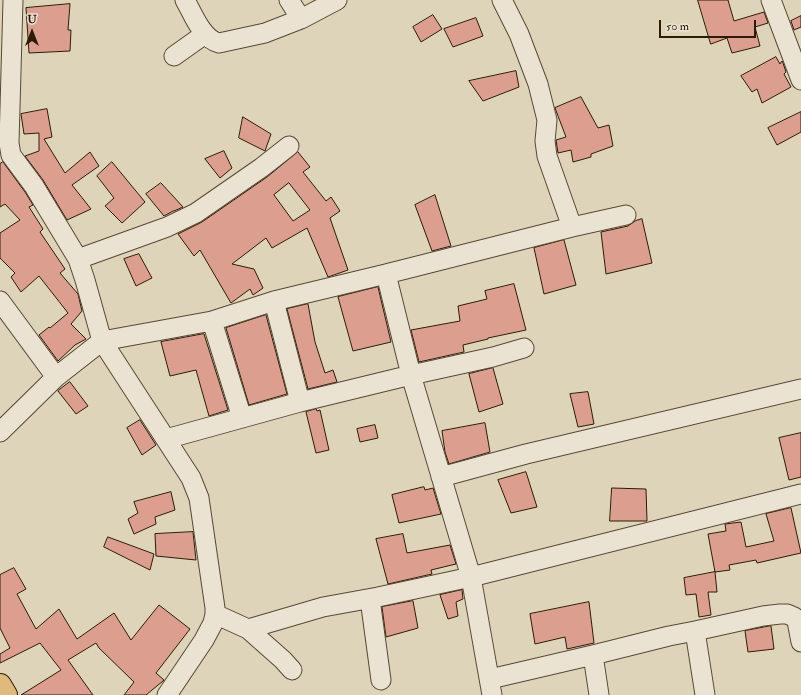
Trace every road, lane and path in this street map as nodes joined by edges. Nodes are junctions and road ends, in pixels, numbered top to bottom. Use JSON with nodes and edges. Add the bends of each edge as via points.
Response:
{"nodes":[{"id":1,"x":13,"y":0,"type":"edge"},
{"id":2,"x":185,"y":0,"type":"edge"},
{"id":3,"x":289,"y":0,"type":"edge"},
{"id":4,"x":337,"y":0,"type":"edge"},
{"id":5,"x":502,"y":0,"type":"edge"},
{"id":6,"x":772,"y":0,"type":"edge"},
{"id":7,"x":301,"y":19,"type":"junction"},
{"id":8,"x":206,"y":34,"type":"junction"},
{"id":9,"x":174,"y":56,"type":"dead end"},
{"id":10,"x":801,"y":80,"type":"edge"},
{"id":11,"x":289,"y":146,"type":"dead end"},
{"id":12,"x":626,"y":216,"type":"dead end"},
{"id":13,"x":572,"y":228,"type":"junction"},
{"id":14,"x":78,"y":259,"type":"junction"},
{"id":15,"x":386,"y":274,"type":"junction"},
{"id":16,"x":0,"y":301,"type":"edge"},
{"id":17,"x":274,"y":301,"type":"junction"},
{"id":18,"x":212,"y":321,"type":"junction"},
{"id":19,"x":102,"y":340,"type":"junction"},
{"id":20,"x":524,"y":348,"type":"dead end"},
{"id":21,"x":411,"y":375,"type":"junction"},
{"id":22,"x":56,"y":377,"type":"junction"},
{"id":23,"x":801,"y":389,"type":"edge"},
{"id":24,"x":300,"y":402,"type":"junction"},
{"id":25,"x":242,"y":418,"type":"junction"},
{"id":26,"x":0,"y":432,"type":"edge"},
{"id":27,"x":166,"y":439,"type":"junction"},
{"id":28,"x":440,"y":477,"type":"junction"},
{"id":29,"x":801,"y":494,"type":"edge"},
{"id":30,"x":471,"y":576,"type":"junction"},
{"id":31,"x":370,"y":599,"type":"junction"},
{"id":32,"x":215,"y":614,"type":"junction"},
{"id":33,"x":248,"y":629,"type":"junction"},
{"id":34,"x":695,"y":631,"type":"junction"},
{"id":35,"x":801,"y":642,"type":"edge"},
{"id":36,"x":593,"y":655,"type":"junction"},
{"id":37,"x":292,"y":670,"type":"dead end"},
{"id":38,"x":382,"y":680,"type":"dead end"},
{"id":39,"x":0,"y":685,"type":"edge"},
{"id":40,"x":491,"y":687,"type":"edge"},
{"id":41,"x":6,"y":695,"type":"edge"},
{"id":42,"x":167,"y":695,"type":"edge"},
{"id":43,"x":599,"y":695,"type":"edge"},
{"id":44,"x":705,"y":695,"type":"edge"}],
"edges":[{"from":1,"to":14,"type":"street","via":[[9,143],[11,155],[34,186]]},
{"from":2,"to":8,"type":"street"},
{"from":3,"to":7,"type":"street"},
{"from":4,"to":7,"type":"street"},
{"from":5,"to":13,"type":"street","via":[[519,34],[538,84],[547,120],[547,156]]},
{"from":6,"to":10,"type":"street"},
{"from":7,"to":8,"type":"street","via":[[265,33],[222,43],[213,41]]},
{"from":8,"to":9,"type":"street"},
{"from":11,"to":14,"type":"street","via":[[196,213],[167,227]]},
{"from":12,"to":13,"type":"street"},
{"from":13,"to":15,"type":"street"},
{"from":14,"to":19,"type":"street"},
{"from":15,"to":17,"type":"street"},
{"from":15,"to":21,"type":"street"},
{"from":16,"to":22,"type":"street"},
{"from":17,"to":18,"type":"street"},
{"from":17,"to":24,"type":"street"},
{"from":18,"to":19,"type":"street"},
{"from":18,"to":25,"type":"street"},
{"from":19,"to":22,"type":"street"},
{"from":19,"to":27,"type":"street"},
{"from":20,"to":21,"type":"street"},
{"from":21,"to":24,"type":"street"},
{"from":21,"to":28,"type":"street"},
{"from":22,"to":26,"type":"street"},
{"from":23,"to":28,"type":"street"},
{"from":24,"to":25,"type":"street"},
{"from":25,"to":27,"type":"street"},
{"from":27,"to":32,"type":"street","via":[[191,478],[199,498]]},
{"from":28,"to":30,"type":"street"},
{"from":29,"to":30,"type":"street"},
{"from":30,"to":31,"type":"street"},
{"from":30,"to":40,"type":"street"},
{"from":31,"to":33,"type":"street","via":[[323,607]]},
{"from":31,"to":38,"type":"street"},
{"from":32,"to":33,"type":"street"},
{"from":32,"to":42,"type":"street","via":[[209,632]]},
{"from":33,"to":37,"type":"street"},
{"from":34,"to":35,"type":"street","via":[[763,616],[787,614],[797,621]]},
{"from":34,"to":36,"type":"street"},
{"from":34,"to":44,"type":"street"},
{"from":36,"to":40,"type":"street"},
{"from":36,"to":43,"type":"street"},
{"from":39,"to":41,"type":"highway"}]}
